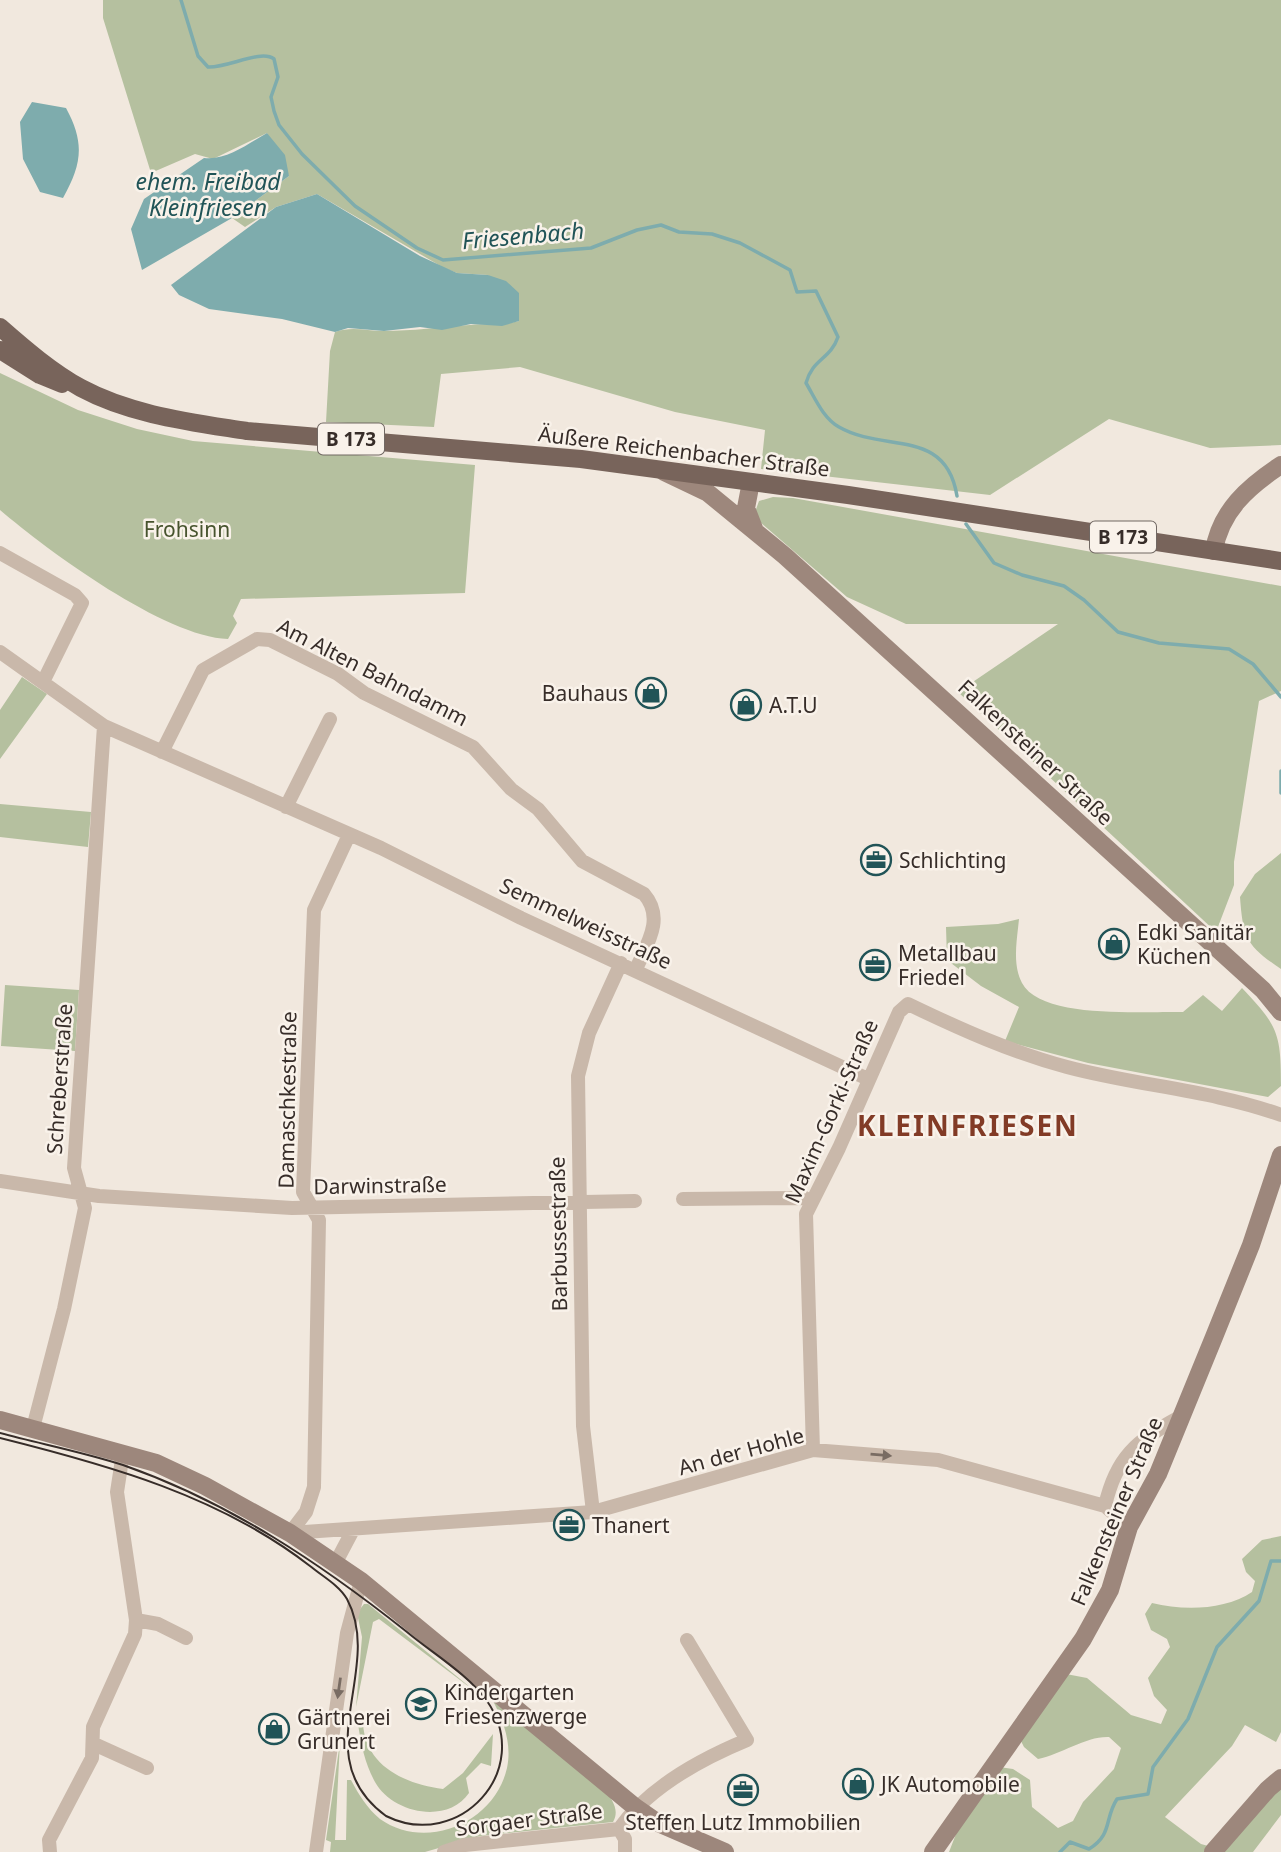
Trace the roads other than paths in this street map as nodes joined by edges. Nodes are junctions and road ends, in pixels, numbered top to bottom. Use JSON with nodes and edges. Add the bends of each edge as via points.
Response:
{"nodes":[{"id":1,"x":0,"y":327,"type":"edge"},
{"id":2,"x":0,"y":351,"type":"edge"},
{"id":3,"x":82,"y":388,"type":"junction"},
{"id":4,"x":1281,"y":465,"type":"edge"},
{"id":5,"x":659,"y":470,"type":"junction"},
{"id":6,"x":732,"y":479,"type":"junction"},
{"id":7,"x":751,"y":482,"type":"junction"},
{"id":8,"x":730,"y":511,"type":"junction"},
{"id":9,"x":755,"y":531,"type":"junction"},
{"id":10,"x":1214,"y":551,"type":"junction"},
{"id":11,"x":0,"y":553,"type":"edge"},
{"id":12,"x":1281,"y":561,"type":"edge"},
{"id":13,"x":0,"y":652,"type":"edge"},
{"id":14,"x":44,"y":682,"type":"junction"},
{"id":15,"x":330,"y":719,"type":"dead end"},
{"id":16,"x":104,"y":726,"type":"junction"},
{"id":17,"x":162,"y":752,"type":"junction"},
{"id":18,"x":286,"y":807,"type":"junction"},
{"id":19,"x":349,"y":835,"type":"junction"},
{"id":20,"x":621,"y":963,"type":"junction"},
{"id":21,"x":636,"y":969,"type":"junction"},
{"id":22,"x":1281,"y":1012,"type":"edge"},
{"id":23,"x":868,"y":1079,"type":"junction"},
{"id":24,"x":1281,"y":1115,"type":"edge"},
{"id":25,"x":1281,"y":1155,"type":"edge"},
{"id":26,"x":0,"y":1181,"type":"edge"},
{"id":27,"x":80,"y":1192,"type":"junction"},
{"id":28,"x":683,"y":1199,"type":"dead end"},
{"id":29,"x":635,"y":1200,"type":"dead end"},
{"id":30,"x":579,"y":1202,"type":"junction"},
{"id":31,"x":811,"y":1202,"type":"junction"},
{"id":32,"x":310,"y":1206,"type":"junction"},
{"id":33,"x":1180,"y":1417,"type":"junction"},
{"id":34,"x":0,"y":1420,"type":"edge"},
{"id":35,"x":33,"y":1428,"type":"junction"},
{"id":36,"x":813,"y":1450,"type":"junction"},
{"id":37,"x":123,"y":1453,"type":"junction"},
{"id":38,"x":1105,"y":1506,"type":"junction"},
{"id":39,"x":593,"y":1512,"type":"junction"},
{"id":40,"x":1129,"y":1527,"type":"junction"},
{"id":41,"x":353,"y":1530,"type":"junction"},
{"id":42,"x":290,"y":1533,"type":"junction"},
{"id":43,"x":335,"y":1564,"type":"junction"},
{"id":44,"x":361,"y":1581,"type":"junction"},
{"id":45,"x":136,"y":1620,"type":"junction"},
{"id":46,"x":186,"y":1638,"type":"dead end"},
{"id":47,"x":687,"y":1640,"type":"dead end"},
{"id":48,"x":94,"y":1744,"type":"junction"},
{"id":49,"x":147,"y":1768,"type":"dead end"},
{"id":50,"x":1281,"y":1778,"type":"edge"},
{"id":51,"x":635,"y":1807,"type":"junction"},
{"id":52,"x":619,"y":1829,"type":"junction"},
{"id":53,"x":466,"y":1848,"type":"edge"},
{"id":54,"x":50,"y":1852,"type":"edge"},
{"id":55,"x":316,"y":1852,"type":"edge"},
{"id":56,"x":443,"y":1852,"type":"edge"},
{"id":57,"x":625,"y":1852,"type":"edge"},
{"id":58,"x":725,"y":1852,"type":"edge"},
{"id":59,"x":933,"y":1852,"type":"edge"},
{"id":60,"x":1213,"y":1852,"type":"edge"}],
"edges":[{"from":1,"to":3,"type":"main road","name":"Äußere Reichenbacher Straße","number":"B 173"},
{"from":2,"to":3,"type":"main road","name":"Äußere Reichenbacher Straße","number":"B 173","via":[[40,375]]},
{"from":3,"to":5,"type":"main road","name":"Äußere Reichenbacher Straße","number":"B 173","via":[[167,417],[247,431],[528,453]]},
{"from":4,"to":10,"type":"main road","via":[[1227,513],[1216,534]]},
{"from":5,"to":6,"type":"main road","name":"Äußere Reichenbacher Straße","number":"B 173"},
{"from":5,"to":8,"type":"main road","name":"Falkensteiner Straße","via":[[708,493]]},
{"from":6,"to":7,"type":"main road","name":"Äußere Reichenbacher Straße","number":"B 173"},
{"from":6,"to":8,"type":"main road"},
{"from":7,"to":9,"type":"main road","via":[[746,508]]},
{"from":7,"to":10,"type":"main road","name":"Äußere Reichenbacher Straße","number":"B 173"},
{"from":8,"to":9,"type":"main road","name":"Falkensteiner Straße"},
{"from":9,"to":22,"type":"main road","name":"Falkensteiner Straße","via":[[960,712],[1263,990]]},
{"from":10,"to":12,"type":"main road","name":"Äußere Reichenbacher Straße","number":"B 173"},
{"from":11,"to":14,"type":"street","via":[[82,603]]},
{"from":13,"to":14,"type":"street","name":"Semmelweisstraße"},
{"from":14,"to":16,"type":"street","name":"Semmelweisstraße"},
{"from":15,"to":18,"type":"street"},
{"from":16,"to":17,"type":"street","name":"Semmelweisstraße"},
{"from":16,"to":27,"type":"street","name":"Schreberstraße","via":[[74,1168]]},
{"from":17,"to":18,"type":"street","name":"Semmelweisstraße"},
{"from":17,"to":21,"type":"street","name":"Am Alten Bahndamm","via":[[203,670],[257,639],[270,640],[473,747],[511,789],[538,809],[582,861],[644,894],[654,911],[654,924]]},
{"from":18,"to":19,"type":"street","name":"Semmelweisstraße"},
{"from":19,"to":20,"type":"street","name":"Semmelweisstraße"},
{"from":19,"to":32,"type":"street","name":"Damaschkestraße","via":[[314,909],[303,1192]]},
{"from":20,"to":21,"type":"street","name":"Semmelweisstraße"},
{"from":20,"to":30,"type":"street","name":"Barbussestraße","via":[[579,1063]]},
{"from":21,"to":23,"type":"street","name":"Semmelweisstraße"},
{"from":23,"to":24,"type":"street","name":"Maxim-Gorki-Straße","via":[[899,1012],[908,1004],[985,1041],[1068,1067],[1224,1097]]},
{"from":23,"to":31,"type":"street","name":"Maxim-Gorki-Straße"},
{"from":25,"to":33,"type":"main road","name":"Falkensteiner Straße","via":[[1251,1245]]},
{"from":26,"to":27,"type":"street","name":"Darwinstraße"},
{"from":27,"to":32,"type":"street","name":"Darwinstraße","via":[[178,1202]]},
{"from":27,"to":35,"type":"street","name":"Schreberstraße","via":[[85,1208],[79,1239]]},
{"from":28,"to":31,"type":"street","via":[[805,1198]]},
{"from":29,"to":30,"type":"street","name":"Darwinstraße"},
{"from":30,"to":32,"type":"street","name":"Darwinstraße"},
{"from":30,"to":39,"type":"street","name":"Barbussestraße","via":[[583,1426]]},
{"from":31,"to":36,"type":"street","name":"Maxim-Gorki-Straße","via":[[806,1214]]},
{"from":32,"to":42,"type":"street","name":"Damaschkestraße","via":[[320,1220],[314,1487],[306,1512]]},
{"from":33,"to":38,"type":"street","via":[[1132,1447],[1117,1467]]},
{"from":33,"to":40,"type":"main road","name":"Falkensteiner Straße","via":[[1158,1474]]},
{"from":34,"to":35,"type":"main road"},
{"from":35,"to":37,"type":"main road"},
{"from":36,"to":38,"type":"street","name":"An der Hohle","one_way":true,"via":[[938,1460]]},
{"from":36,"to":39,"type":"street","name":"An der Hohle"},
{"from":37,"to":42,"type":"main road","via":[[193,1480]]},
{"from":37,"to":45,"type":"street","via":[[117,1492]]},
{"from":38,"to":40,"type":"street","name":"An der Hohle"},
{"from":39,"to":41,"type":"street","name":"An der Hohle"},
{"from":40,"to":59,"type":"main road","name":"Falkensteiner Straße","via":[[1096,1619]]},
{"from":41,"to":42,"type":"street","name":"An der Hohle"},
{"from":41,"to":43,"type":"street"},
{"from":42,"to":43,"type":"main road"},
{"from":43,"to":44,"type":"main road"},
{"from":44,"to":51,"type":"main road"},
{"from":44,"to":55,"type":"street","one_way":true,"via":[[347,1633]]},
{"from":45,"to":46,"type":"street","via":[[158,1624]]},
{"from":45,"to":48,"type":"street","via":[[132,1644],[93,1727]]},
{"from":47,"to":51,"type":"street","via":[[747,1740]]},
{"from":48,"to":49,"type":"street"},
{"from":48,"to":54,"type":"street","via":[[92,1758],[49,1840]]},
{"from":50,"to":60,"type":"main road"},
{"from":51,"to":52,"type":"street"},
{"from":51,"to":58,"type":"main road","via":[[667,1827]]},
{"from":52,"to":53,"type":"street","name":"Sorgaer Straße"},
{"from":52,"to":57,"type":"street"},
{"from":53,"to":56,"type":"street","name":"Sorgaer Straße"}]}
